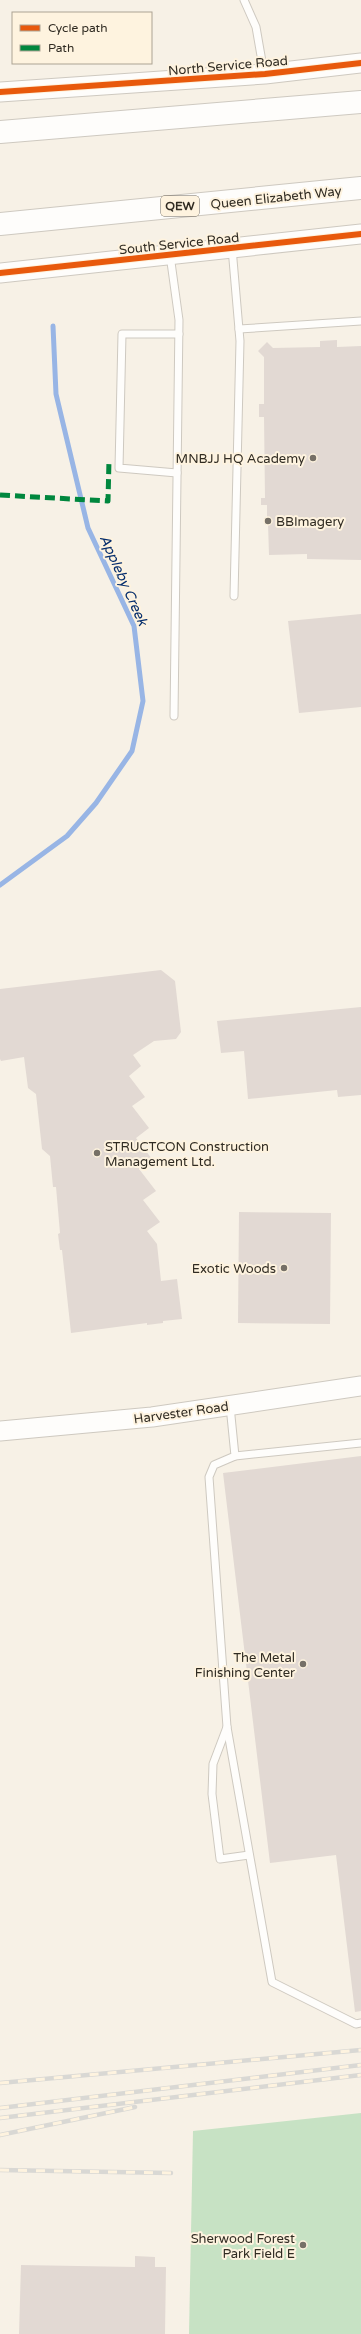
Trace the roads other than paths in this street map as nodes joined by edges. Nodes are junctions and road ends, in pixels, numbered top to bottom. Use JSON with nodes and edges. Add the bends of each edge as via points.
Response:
{"nodes":[{"id":1,"x":244,"y":0,"type":"edge"},
{"id":2,"x":361,"y":63,"type":"edge"},
{"id":3,"x":265,"y":74,"type":"junction"},
{"id":4,"x":0,"y":92,"type":"edge"},
{"id":5,"x":361,"y":102,"type":"edge"},
{"id":6,"x":0,"y":132,"type":"edge"},
{"id":7,"x":361,"y":188,"type":"edge"},
{"id":8,"x":0,"y":224,"type":"edge"},
{"id":9,"x":361,"y":234,"type":"edge"},
{"id":10,"x":232,"y":248,"type":"junction"},
{"id":11,"x":170,"y":255,"type":"junction"},
{"id":12,"x":0,"y":273,"type":"edge"},
{"id":13,"x":361,"y":321,"type":"edge"},
{"id":14,"x":239,"y":329,"type":"junction"},
{"id":15,"x":179,"y":334,"type":"junction"},
{"id":16,"x":178,"y":473,"type":"junction"},
{"id":17,"x":234,"y":596,"type":"dead end"},
{"id":18,"x":174,"y":716,"type":"dead end"},
{"id":19,"x":361,"y":1386,"type":"edge"},
{"id":20,"x":230,"y":1406,"type":"junction"},
{"id":21,"x":0,"y":1431,"type":"edge"},
{"id":22,"x":361,"y":1443,"type":"edge"},
{"id":23,"x":235,"y":1456,"type":"junction"},
{"id":24,"x":227,"y":1727,"type":"junction"},
{"id":25,"x":249,"y":1855,"type":"junction"},
{"id":26,"x":361,"y":2023,"type":"edge"}],
"edges":[{"from":1,"to":3,"type":"lane","via":[[256,27]]},
{"from":2,"to":3,"type":"street","name":"North Service Road"},
{"from":3,"to":4,"type":"street","name":"North Service Road"},
{"from":5,"to":6,"type":"highway"},
{"from":7,"to":8,"type":"highway","name":"Queen Elizabeth Way","number":"QEW"},
{"from":9,"to":10,"type":"street","name":"South Service Road"},
{"from":10,"to":11,"type":"street","name":"South Service Road"},
{"from":10,"to":14,"type":"lane"},
{"from":11,"to":12,"type":"street","name":"South Service Road"},
{"from":11,"to":15,"type":"lane"},
{"from":13,"to":14,"type":"lane"},
{"from":14,"to":17,"type":"lane"},
{"from":15,"to":16,"type":"lane"},
{"from":15,"to":16,"type":"lane","via":[[122,334],[119,468]]},
{"from":16,"to":18,"type":"lane"},
{"from":19,"to":20,"type":"street","name":"Harvester Road"},
{"from":20,"to":21,"type":"street","name":"Harvester Road","via":[[152,1417]]},
{"from":20,"to":23,"type":"lane"},
{"from":22,"to":23,"type":"lane"},
{"from":23,"to":24,"type":"lane","via":[[214,1465],[209,1477]]},
{"from":24,"to":25,"type":"lane"},
{"from":24,"to":25,"type":"lane","via":[[213,1764],[212,1794],[220,1859]]},
{"from":25,"to":26,"type":"lane","via":[[272,1982],[356,2024]]}]}
